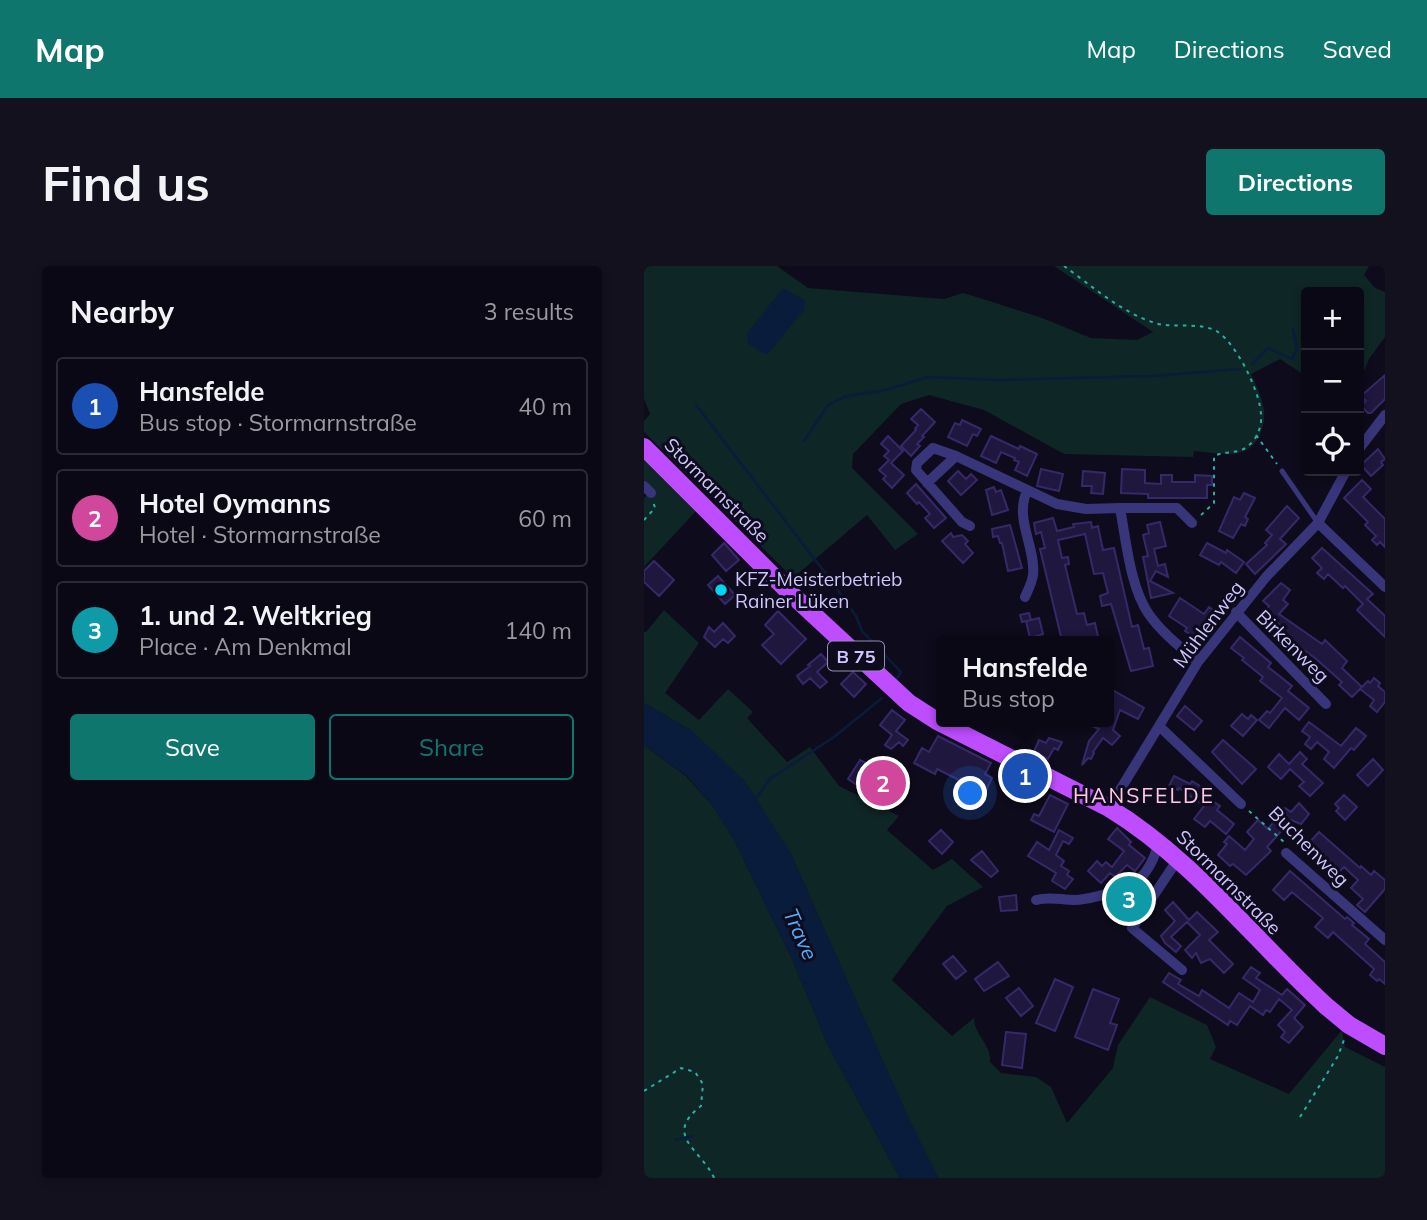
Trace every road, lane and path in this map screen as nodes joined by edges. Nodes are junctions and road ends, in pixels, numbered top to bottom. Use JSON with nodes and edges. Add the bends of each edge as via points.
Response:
{"nodes":[{"id":1,"x":1064,"y":266,"type":"edge"},
{"id":2,"x":1384,"y":418,"type":"edge"},
{"id":3,"x":1256,"y":435,"type":"junction"},
{"id":4,"x":1364,"y":443,"type":"edge"},
{"id":5,"x":644,"y":447,"type":"edge"},
{"id":6,"x":956,"y":456,"type":"junction"},
{"id":7,"x":1282,"y":471,"type":"joint"},
{"id":8,"x":1343,"y":476,"type":"edge"},
{"id":9,"x":927,"y":482,"type":"junction"},
{"id":10,"x":648,"y":490,"type":"edge"},
{"id":11,"x":1027,"y":491,"type":"junction"},
{"id":12,"x":1119,"y":508,"type":"junction"},
{"id":13,"x":644,"y":520,"type":"edge"},
{"id":14,"x":1192,"y":523,"type":"joint"},
{"id":15,"x":1318,"y":523,"type":"junction"},
{"id":16,"x":970,"y":526,"type":"dead end"},
{"id":17,"x":1385,"y":587,"type":"edge"},
{"id":18,"x":1025,"y":597,"type":"dead end"},
{"id":19,"x":1236,"y":612,"type":"junction"},
{"id":20,"x":1198,"y":662,"type":"junction"},
{"id":21,"x":1326,"y":704,"type":"dead end"},
{"id":22,"x":936,"y":720,"type":"edge"},
{"id":23,"x":1159,"y":726,"type":"junction"},
{"id":24,"x":948,"y":727,"type":"edge"},
{"id":25,"x":1241,"y":804,"type":"joint"},
{"id":26,"x":1109,"y":808,"type":"junction"},
{"id":27,"x":1159,"y":842,"type":"junction"},
{"id":28,"x":1286,"y":853,"type":"joint"},
{"id":29,"x":1178,"y":859,"type":"junction"},
{"id":30,"x":1036,"y":900,"type":"dead end"},
{"id":31,"x":1385,"y":940,"type":"edge"},
{"id":32,"x":1182,"y":970,"type":"dead end"},
{"id":33,"x":1349,"y":1026,"type":"junction"},
{"id":34,"x":1385,"y":1046,"type":"edge"},
{"id":35,"x":644,"y":1091,"type":"edge"},
{"id":36,"x":1300,"y":1117,"type":"dead end"},
{"id":37,"x":714,"y":1178,"type":"edge"}],
"edges":[{"from":1,"to":3,"type":"path","via":[[1143,318],[1205,327],[1223,336],[1239,356],[1258,400],[1261,416]]},
{"from":2,"to":4,"type":"street"},
{"from":3,"to":7,"type":"path"},
{"from":3,"to":14,"type":"path","via":[[1244,449],[1214,456],[1214,503]]},
{"from":5,"to":22,"type":"main road","name":"Stormarnstraße","number":"B 75","via":[[884,682]]},
{"from":6,"to":9,"type":"street"},
{"from":6,"to":9,"type":"street","via":[[937,448],[930,450],[915,466]]},
{"from":6,"to":11,"type":"street"},
{"from":7,"to":15,"type":"lane"},
{"from":8,"to":15,"type":"street","name":"Mühlenweg"},
{"from":9,"to":16,"type":"street"},
{"from":10,"to":13,"type":"path","via":[[655,508]]},
{"from":11,"to":12,"type":"street","via":[[1070,507]]},
{"from":11,"to":18,"type":"street","via":[[1022,511],[1033,571]]},
{"from":12,"to":14,"type":"street","via":[[1177,508]]},
{"from":12,"to":20,"type":"street","via":[[1148,613]]},
{"from":15,"to":17,"type":"street"},
{"from":15,"to":19,"type":"street","name":"Mühlenweg"},
{"from":19,"to":20,"type":"street","name":"Mühlenweg"},
{"from":19,"to":21,"type":"street","name":"Birkenweg"},
{"from":20,"to":23,"type":"street","name":"Mühlenweg"},
{"from":23,"to":25,"type":"street"},
{"from":23,"to":26,"type":"street","name":"Mühlenweg"},
{"from":24,"to":26,"type":"main road","name":"Stormarnstraße","number":"B 75"},
{"from":25,"to":28,"type":"path","name":"Buchenweg","via":[[1290,849]]},
{"from":26,"to":27,"type":"main road","name":"Stormarnstraße","number":"B 75"},
{"from":27,"to":29,"type":"main road","name":"Stormarnstraße","number":"B 75"},
{"from":27,"to":30,"type":"street","via":[[1141,878],[1125,889],[1082,899]]},
{"from":28,"to":31,"type":"street","name":"Buchenweg"},
{"from":29,"to":32,"type":"street","via":[[1132,928]]},
{"from":29,"to":33,"type":"main road","name":"Stormarnstraße","number":"B 75"},
{"from":33,"to":34,"type":"main road","name":"Stormarnstraße","number":"B 75"},
{"from":33,"to":36,"type":"path","via":[[1338,1056]]},
{"from":35,"to":37,"type":"path","via":[[681,1068],[695,1072],[703,1084],[701,1106],[683,1133]]}]}
